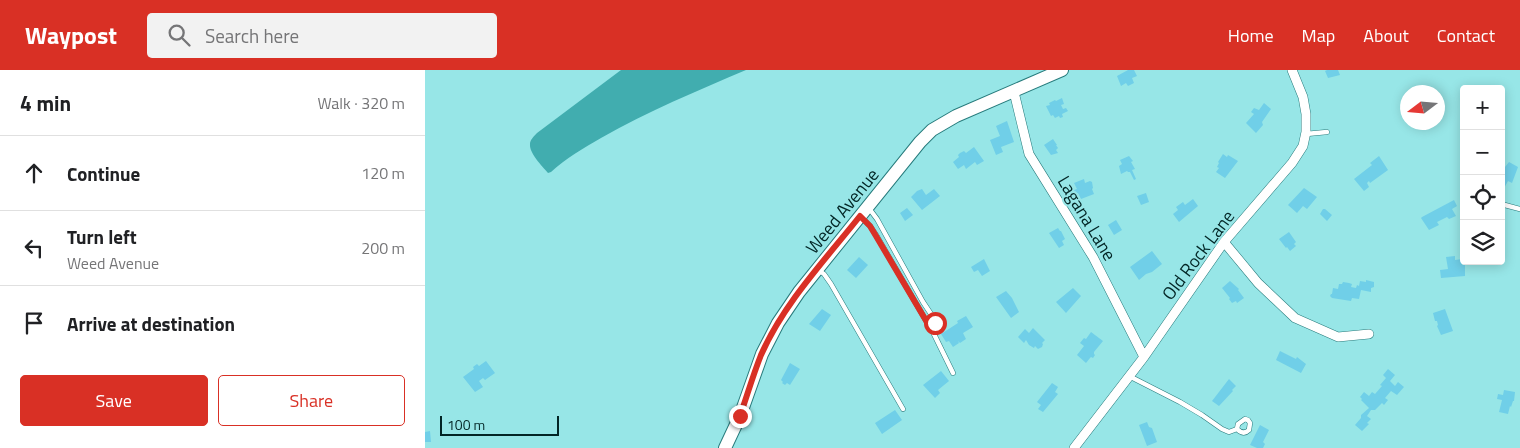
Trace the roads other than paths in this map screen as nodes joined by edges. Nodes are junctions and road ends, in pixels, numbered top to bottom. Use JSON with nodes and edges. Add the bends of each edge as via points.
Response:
{"nodes":[{"id":1,"x":1062,"y":70,"type":"edge"},
{"id":2,"x":1292,"y":70,"type":"edge"},
{"id":3,"x":1014,"y":92,"type":"junction"},
{"id":4,"x":1327,"y":132,"type":"dead end"},
{"id":5,"x":1306,"y":134,"type":"junction"},
{"id":6,"x":1505,"y":205,"type":"edge"},
{"id":7,"x":1520,"y":209,"type":"edge"},
{"id":8,"x":864,"y":211,"type":"junction"},
{"id":9,"x":1224,"y":242,"type":"junction"},
{"id":10,"x":817,"y":269,"type":"junction"},
{"id":11,"x":930,"y":326,"type":"junction"},
{"id":12,"x":1369,"y":334,"type":"dead end"},
{"id":13,"x":1144,"y":357,"type":"junction"},
{"id":14,"x":953,"y":373,"type":"dead end"},
{"id":15,"x":1129,"y":376,"type":"junction"},
{"id":16,"x":903,"y":409,"type":"dead end"},
{"id":17,"x":1237,"y":429,"type":"dead end"},
{"id":18,"x":725,"y":448,"type":"edge"},
{"id":19,"x":1074,"y":448,"type":"edge"}],
"edges":[{"from":1,"to":3,"type":"main road","name":"Weed Avenue"},
{"from":2,"to":5,"type":"street","name":"Old Rock Lane","via":[[1305,106]]},
{"from":3,"to":8,"type":"main road","name":"Weed Avenue","via":[[956,116],[933,130]]},
{"from":3,"to":13,"type":"street","name":"Lagana Lane","via":[[1029,154],[1093,258]]},
{"from":4,"to":5,"type":"lane"},
{"from":5,"to":9,"type":"street","name":"Old Rock Lane","via":[[1303,146],[1292,163]]},
{"from":6,"to":7,"type":"lane"},
{"from":8,"to":10,"type":"main road","name":"Weed Avenue"},
{"from":8,"to":11,"type":"lane"},
{"from":8,"to":11,"type":"lane","via":[[877,219],[935,320]]},
{"from":9,"to":12,"type":"street","via":[[1258,283],[1295,318],[1338,337]]},
{"from":9,"to":13,"type":"street","name":"Old Rock Lane"},
{"from":10,"to":16,"type":"lane","via":[[831,284]]},
{"from":10,"to":18,"type":"main road","name":"Weed Avenue","via":[[788,308],[762,354]]},
{"from":11,"to":14,"type":"lane"},
{"from":13,"to":15,"type":"street","name":"Old Rock Lane"},
{"from":15,"to":17,"type":"lane","via":[[1180,402],[1222,429],[1229,432]]},
{"from":15,"to":19,"type":"street","name":"Old Rock Lane"}]}
